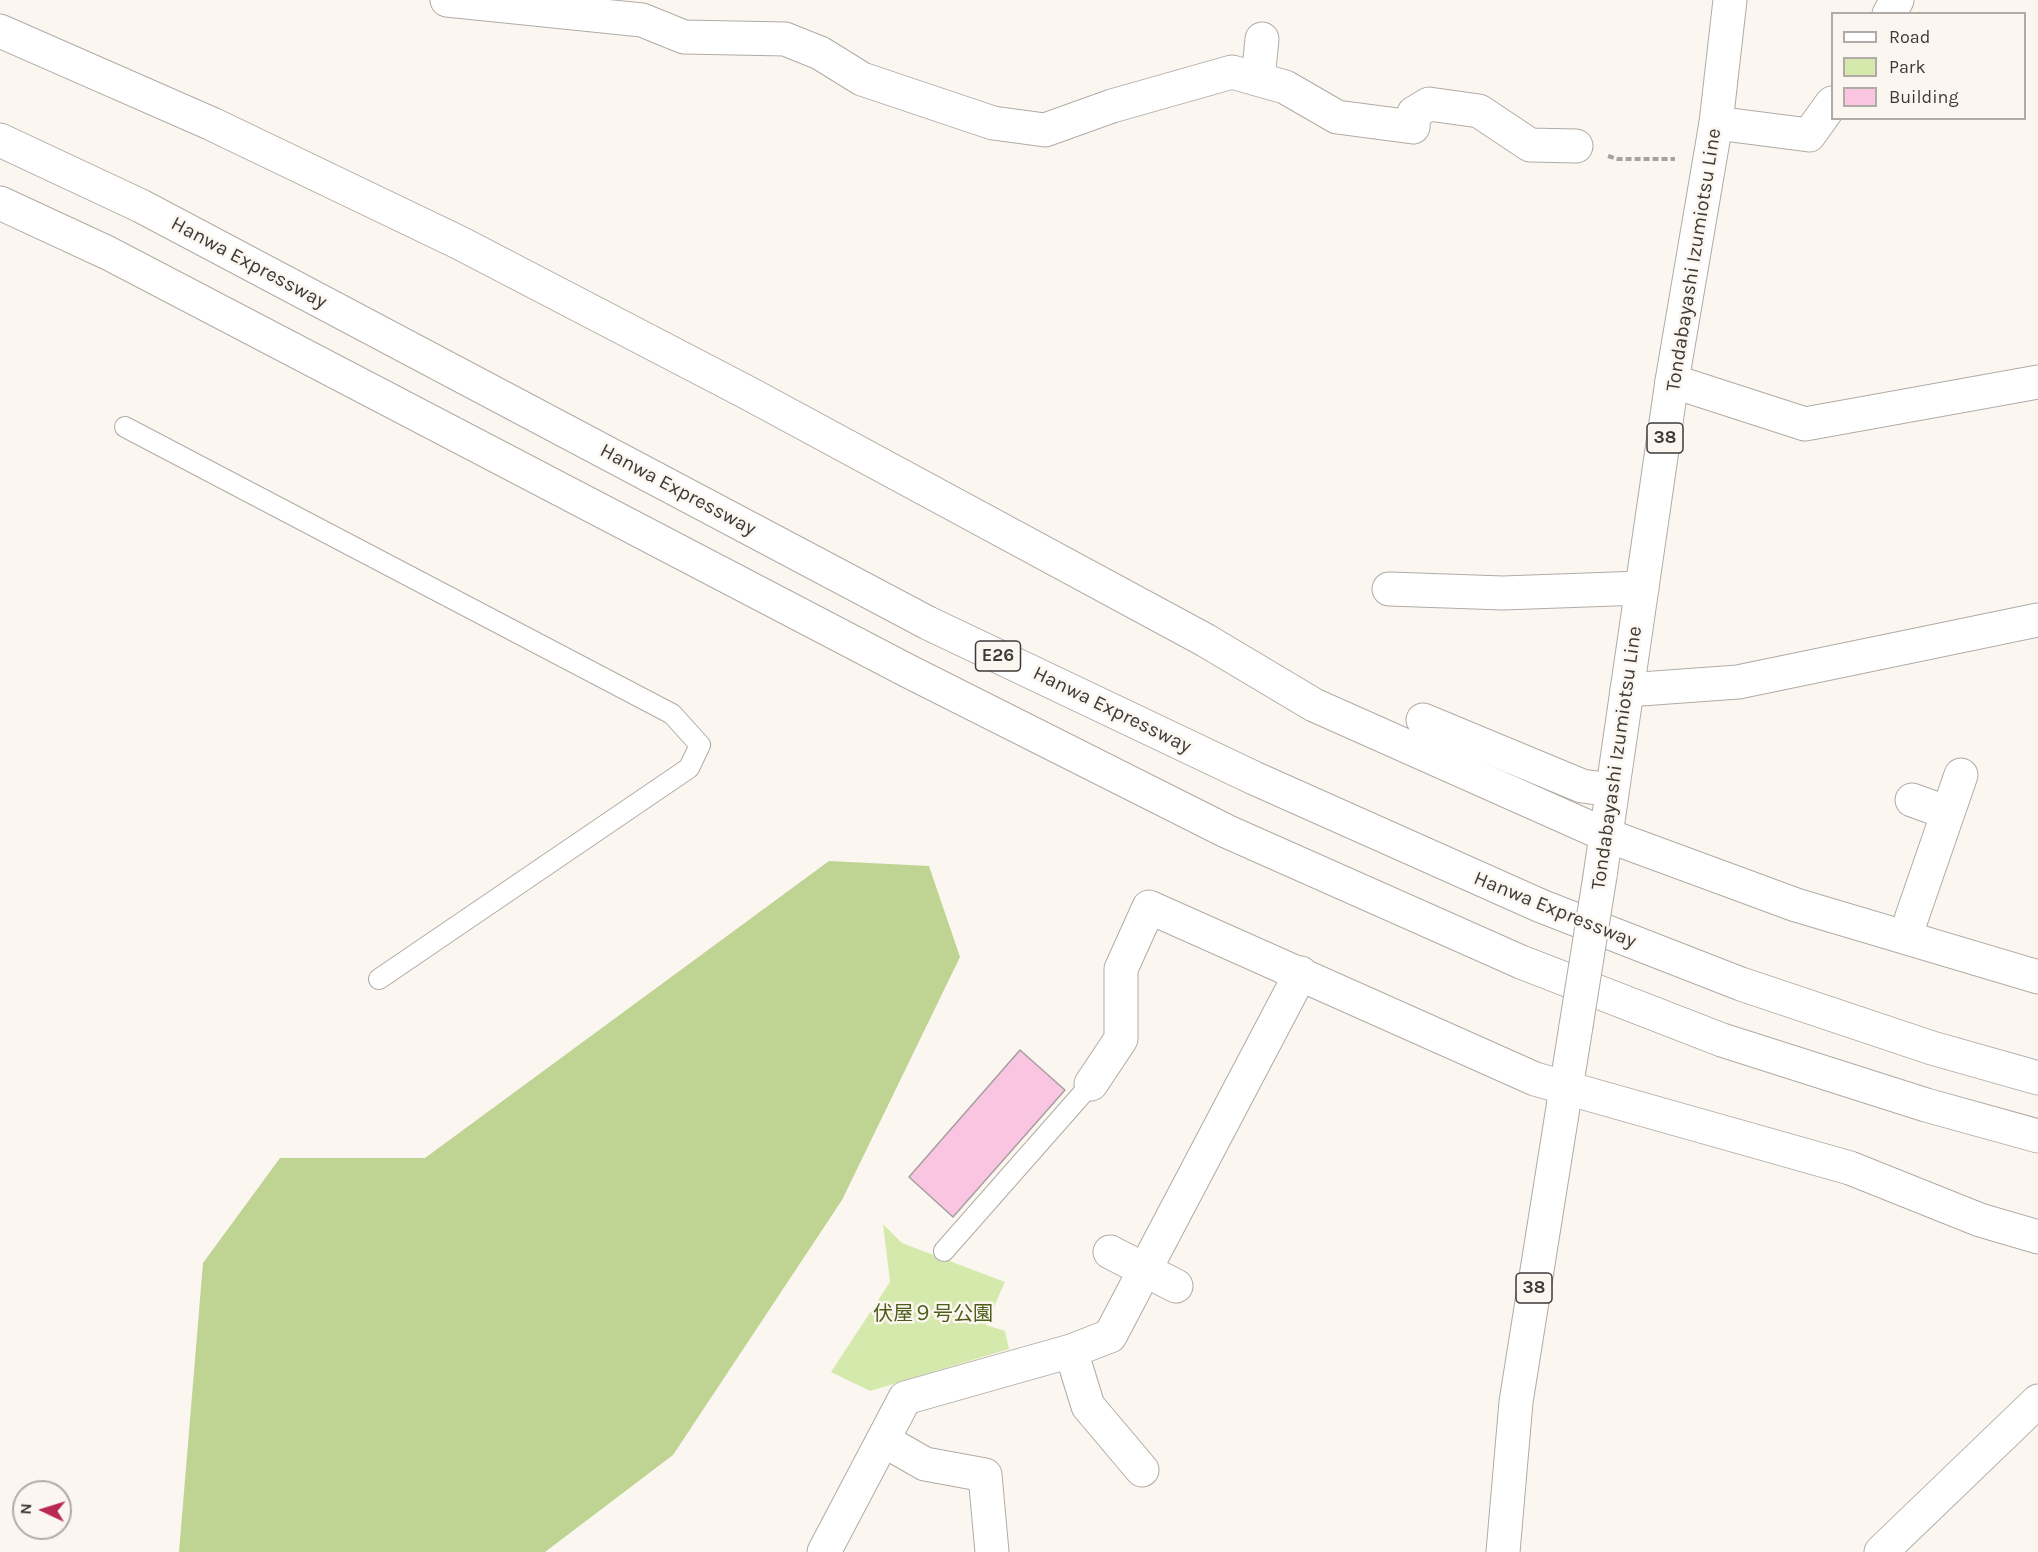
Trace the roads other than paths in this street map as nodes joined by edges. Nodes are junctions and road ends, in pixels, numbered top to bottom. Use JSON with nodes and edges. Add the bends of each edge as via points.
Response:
{"nodes":[{"id":1,"x":447,"y":0,"type":"edge"},
{"id":2,"x":1730,"y":0,"type":"edge"},
{"id":3,"x":0,"y":31,"type":"edge"},
{"id":4,"x":1262,"y":39,"type":"dead end"},
{"id":5,"x":1258,"y":79,"type":"junction"},
{"id":6,"x":1831,"y":106,"type":"edge"},
{"id":7,"x":1716,"y":123,"type":"junction"},
{"id":8,"x":0,"y":140,"type":"edge"},
{"id":9,"x":1576,"y":146,"type":"road end"},
{"id":10,"x":0,"y":203,"type":"edge"},
{"id":11,"x":1672,"y":381,"type":"junction"},
{"id":12,"x":2038,"y":382,"type":"edge"},
{"id":13,"x":125,"y":427,"type":"dead end"},
{"id":14,"x":1642,"y":588,"type":"junction"},
{"id":15,"x":1389,"y":589,"type":"dead end"},
{"id":16,"x":2038,"y":620,"type":"edge"},
{"id":17,"x":1627,"y":690,"type":"junction"},
{"id":18,"x":1423,"y":720,"type":"dead end"},
{"id":19,"x":1961,"y":775,"type":"dead end"},
{"id":20,"x":1612,"y":790,"type":"junction"},
{"id":21,"x":1912,"y":801,"type":"dead end"},
{"id":22,"x":1948,"y":813,"type":"junction"},
{"id":23,"x":1606,"y":835,"type":"junction"},
{"id":24,"x":1905,"y":937,"type":"junction"},
{"id":25,"x":1301,"y":973,"type":"junction"},
{"id":26,"x":2038,"y":977,"type":"edge"},
{"id":27,"x":379,"y":979,"type":"dead end"},
{"id":28,"x":2038,"y":1078,"type":"edge"},
{"id":29,"x":1091,"y":1084,"type":"joint"},
{"id":30,"x":1568,"y":1087,"type":"junction"},
{"id":31,"x":2038,"y":1136,"type":"edge"},
{"id":32,"x":2038,"y":1237,"type":"edge"},
{"id":33,"x":944,"y":1251,"type":"dead end"},
{"id":34,"x":1110,"y":1252,"type":"dead end"},
{"id":35,"x":1143,"y":1269,"type":"junction"},
{"id":36,"x":1176,"y":1286,"type":"dead end"},
{"id":37,"x":1071,"y":1351,"type":"junction"},
{"id":38,"x":2038,"y":1401,"type":"edge"},
{"id":39,"x":883,"y":1440,"type":"junction"},
{"id":40,"x":1142,"y":1470,"type":"dead end"},
{"id":41,"x":824,"y":1552,"type":"edge"},
{"id":42,"x":992,"y":1552,"type":"edge"},
{"id":43,"x":1503,"y":1552,"type":"edge"},
{"id":44,"x":1881,"y":1552,"type":"edge"}],
"edges":[{"from":1,"to":5,"type":"main road","via":[[642,20],[684,37],[785,39],[820,53],[862,79],[993,123],[1045,130],[1112,106],[1232,72]]},
{"from":2,"to":7,"type":"main road","name":"Tondabayashi Izumiotsu Line","number":"38"},
{"from":3,"to":23,"type":"main road","via":[[212,124],[460,243],[1205,640],[1314,705]]},
{"from":4,"to":5,"type":"main road"},
{"from":5,"to":9,"type":"main road","via":[[1285,87],[1337,117],[1413,127],[1414,113],[1429,104],[1479,111],[1530,145]]},
{"from":6,"to":7,"type":"main road","via":[[1809,135]]},
{"from":7,"to":11,"type":"main road","name":"Tondabayashi Izumiotsu Line","number":"38"},
{"from":8,"to":28,"type":"main road","name":"Hanwa Expressway","number":"E26","via":[[141,206],[928,622],[1254,778],[1541,906],[1741,984],[1932,1048]]},
{"from":10,"to":31,"type":"main road","via":[[118,259],[898,666],[1226,831],[1521,962],[1722,1040]]},
{"from":11,"to":12,"type":"main road","via":[[1805,424]]},
{"from":11,"to":14,"type":"main road","name":"Tondabayashi Izumiotsu Line","number":"38"},
{"from":13,"to":27,"type":"lane","via":[[672,714],[700,745],[689,768]]},
{"from":14,"to":15,"type":"main road","via":[[1503,593]]},
{"from":14,"to":17,"type":"main road","name":"Tondabayashi Izumiotsu Line","number":"38"},
{"from":16,"to":17,"type":"main road","via":[[1738,682]]},
{"from":17,"to":20,"type":"main road","name":"Tondabayashi Izumiotsu Line","number":"38"},
{"from":18,"to":20,"type":"main road","via":[[1582,786]]},
{"from":19,"to":22,"type":"main road"},
{"from":20,"to":23,"type":"main road","name":"Tondabayashi Izumiotsu Line","number":"38"},
{"from":21,"to":22,"type":"main road"},
{"from":22,"to":24,"type":"main road"},
{"from":23,"to":24,"type":"main road","via":[[1796,905]]},
{"from":23,"to":30,"type":"main road","name":"Tondabayashi Izumiotsu Line","number":"38","bridge":true},
{"from":24,"to":26,"type":"main road"},
{"from":25,"to":29,"type":"main road","via":[[1149,907],[1121,969],[1121,1039]]},
{"from":25,"to":30,"type":"main road","via":[[1535,1079]]},
{"from":25,"to":35,"type":"main road"},
{"from":29,"to":33,"type":"lane"},
{"from":30,"to":32,"type":"main road","via":[[1850,1168],[1980,1220]]},
{"from":30,"to":43,"type":"main road","name":"Tondabayashi Izumiotsu Line","number":"38","via":[[1516,1402]]},
{"from":34,"to":35,"type":"main road"},
{"from":35,"to":36,"type":"main road"},
{"from":35,"to":37,"type":"main road","via":[[1110,1336]]},
{"from":37,"to":39,"type":"main road","via":[[905,1398]]},
{"from":37,"to":40,"type":"main road","via":[[1088,1406]]},
{"from":38,"to":44,"type":"main road"},
{"from":39,"to":41,"type":"main road"},
{"from":39,"to":42,"type":"main road","via":[[925,1464],[985,1475]]}]}
